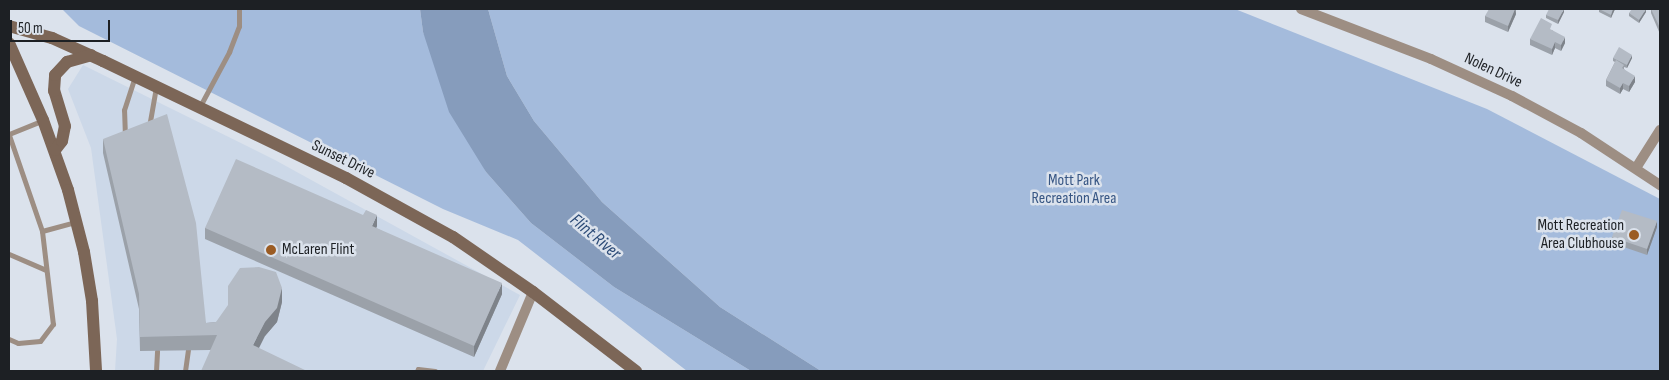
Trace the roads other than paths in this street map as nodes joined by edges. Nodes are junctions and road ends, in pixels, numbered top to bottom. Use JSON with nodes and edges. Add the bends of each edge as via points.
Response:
{"nodes":[{"id":1,"x":239,"y":9,"type":"edge"},
{"id":2,"x":1301,"y":9,"type":"edge"},
{"id":3,"x":9,"y":26,"type":"edge"},
{"id":4,"x":9,"y":43,"type":"edge"},
{"id":5,"x":91,"y":55,"type":"junction"},
{"id":6,"x":135,"y":77,"type":"junction"},
{"id":7,"x":156,"y":87,"type":"junction"},
{"id":8,"x":199,"y":108,"type":"junction"},
{"id":9,"x":43,"y":120,"type":"junction"},
{"id":10,"x":1660,"y":130,"type":"edge"},
{"id":11,"x":150,"y":132,"type":"edge"},
{"id":12,"x":9,"y":135,"type":"edge"},
{"id":13,"x":125,"y":142,"type":"edge"},
{"id":14,"x":55,"y":150,"type":"junction"},
{"id":15,"x":1636,"y":168,"type":"junction"},
{"id":16,"x":1660,"y":185,"type":"edge"},
{"id":17,"x":76,"y":221,"type":"junction"},
{"id":18,"x":42,"y":231,"type":"junction"},
{"id":19,"x":9,"y":254,"type":"edge"},
{"id":20,"x":46,"y":270,"type":"junction"},
{"id":21,"x":533,"y":292,"type":"junction"},
{"id":22,"x":9,"y":339,"type":"edge"},
{"id":23,"x":188,"y":350,"type":"edge"},
{"id":24,"x":157,"y":351,"type":"edge"},
{"id":25,"x":96,"y":371,"type":"edge"},
{"id":26,"x":156,"y":371,"type":"edge"},
{"id":27,"x":185,"y":371,"type":"edge"},
{"id":28,"x":417,"y":371,"type":"edge"},
{"id":29,"x":435,"y":371,"type":"edge"},
{"id":30,"x":500,"y":371,"type":"edge"},
{"id":31,"x":636,"y":371,"type":"edge"}],
"edges":[{"from":1,"to":8,"type":"lane","via":[[239,26],[229,52]]},
{"from":2,"to":15,"type":"street","name":"Nolen Drive","via":[[1492,86],[1567,125]]},
{"from":3,"to":5,"type":"street","name":"Sunset Drive","via":[[52,38]]},
{"from":4,"to":9,"type":"street"},
{"from":5,"to":6,"type":"street","name":"Sunset Drive"},
{"from":5,"to":14,"type":"street","via":[[67,62],[56,72],[54,91],[65,131]]},
{"from":6,"to":7,"type":"street","name":"Sunset Drive"},
{"from":6,"to":13,"type":"lane","via":[[124,110]]},
{"from":7,"to":8,"type":"street","name":"Sunset Drive"},
{"from":7,"to":11,"type":"lane","via":[[148,118]]},
{"from":8,"to":21,"type":"street","name":"Sunset Drive","via":[[354,183],[453,237]]},
{"from":9,"to":12,"type":"lane"},
{"from":9,"to":14,"type":"street"},
{"from":10,"to":15,"type":"street"},
{"from":12,"to":18,"type":"lane"},
{"from":14,"to":17,"type":"street"},
{"from":15,"to":16,"type":"street","name":"Nolen Drive"},
{"from":17,"to":18,"type":"lane"},
{"from":17,"to":25,"type":"street","via":[[92,301]]},
{"from":18,"to":20,"type":"lane"},
{"from":19,"to":20,"type":"lane"},
{"from":20,"to":22,"type":"lane","via":[[53,324],[40,341],[18,343]]},
{"from":21,"to":30,"type":"street"},
{"from":21,"to":31,"type":"street","name":"Sunset Drive"},
{"from":23,"to":27,"type":"lane"},
{"from":24,"to":26,"type":"lane"},
{"from":28,"to":29,"type":"lane"}]}
